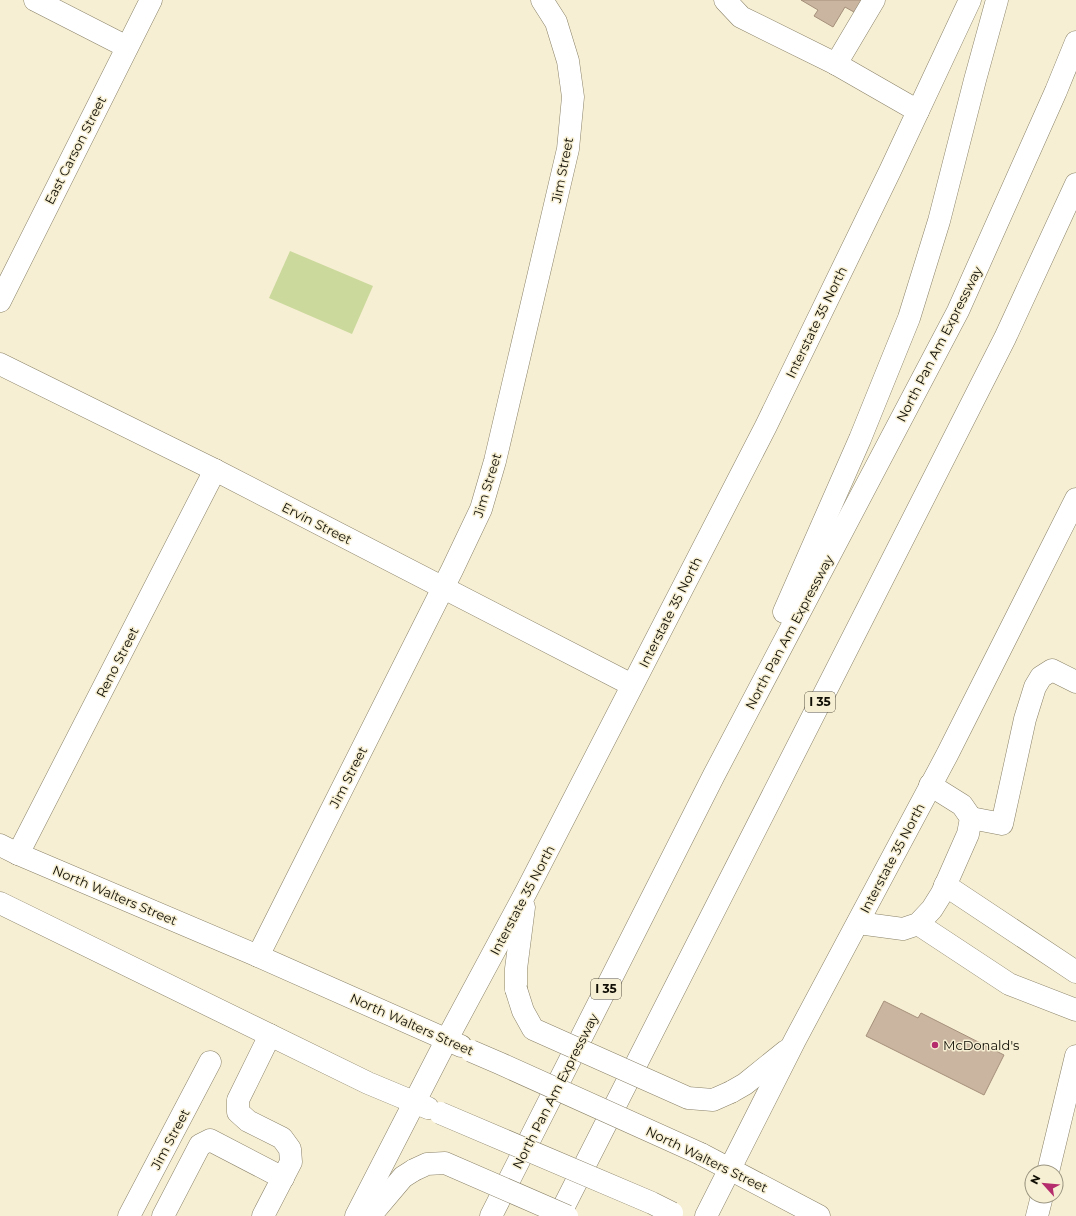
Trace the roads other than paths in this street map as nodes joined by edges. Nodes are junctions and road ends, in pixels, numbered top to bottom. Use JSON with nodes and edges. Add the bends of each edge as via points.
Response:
{"nodes":[{"id":1,"x":35,"y":0,"type":"edge"},
{"id":2,"x":151,"y":0,"type":"edge"},
{"id":3,"x":542,"y":0,"type":"edge"},
{"id":4,"x":725,"y":0,"type":"edge"},
{"id":5,"x":874,"y":0,"type":"edge"},
{"id":6,"x":970,"y":0,"type":"edge"},
{"id":7,"x":996,"y":0,"type":"edge"},
{"id":8,"x":1076,"y":42,"type":"edge"},
{"id":9,"x":127,"y":47,"type":"junction"},
{"id":10,"x":836,"y":64,"type":"junction"},
{"id":11,"x":918,"y":111,"type":"junction"},
{"id":12,"x":1076,"y":184,"type":"edge"},
{"id":13,"x":0,"y":301,"type":"edge"},
{"id":14,"x":0,"y":364,"type":"edge"},
{"id":15,"x":215,"y":470,"type":"junction"},
{"id":16,"x":1076,"y":499,"type":"edge"},
{"id":17,"x":443,"y":588,"type":"junction"},
{"id":18,"x":1076,"y":682,"type":"edge"},
{"id":19,"x":632,"y":685,"type":"junction"},
{"id":20,"x":714,"y":775,"type":"junction"},
{"id":21,"x":930,"y":785,"type":"junction"},
{"id":22,"x":970,"y":818,"type":"junction"},
{"id":23,"x":9,"y":849,"type":"edge"},
{"id":24,"x":945,"y":885,"type":"junction"},
{"id":25,"x":526,"y":892,"type":"junction"},
{"id":26,"x":0,"y":903,"type":"edge"},
{"id":27,"x":858,"y":923,"type":"junction"},
{"id":28,"x":918,"y":924,"type":"junction"},
{"id":29,"x":258,"y":956,"type":"junction"},
{"id":30,"x":1076,"y":972,"type":"edge"},
{"id":31,"x":1076,"y":1010,"type":"edge"},
{"id":32,"x":270,"y":1035,"type":"junction"},
{"id":33,"x":447,"y":1039,"type":"junction"},
{"id":34,"x":792,"y":1047,"type":"junction"},
{"id":35,"x":1076,"y":1056,"type":"edge"},
{"id":36,"x":210,"y":1062,"type":"dead end"},
{"id":37,"x":415,"y":1103,"type":"junction"},
{"id":38,"x":1050,"y":1164,"type":"edge"},
{"id":39,"x":730,"y":1169,"type":"junction"},
{"id":40,"x":283,"y":1178,"type":"junction"},
{"id":41,"x":1040,"y":1204,"type":"edge"},
{"id":42,"x":493,"y":1211,"type":"edge"},
{"id":43,"x":675,"y":1214,"type":"edge"},
{"id":44,"x":129,"y":1216,"type":"edge"},
{"id":45,"x":163,"y":1216,"type":"edge"},
{"id":46,"x":263,"y":1216,"type":"edge"},
{"id":47,"x":356,"y":1216,"type":"edge"},
{"id":48,"x":370,"y":1216,"type":"edge"},
{"id":49,"x":559,"y":1216,"type":"edge"},
{"id":50,"x":567,"y":1216,"type":"edge"},
{"id":51,"x":706,"y":1216,"type":"edge"},
{"id":52,"x":819,"y":1216,"type":"edge"},
{"id":53,"x":1037,"y":1216,"type":"edge"}],
"edges":[{"from":1,"to":9,"type":"main road"},
{"from":2,"to":9,"type":"main road","name":"East Carson Street"},
{"from":3,"to":17,"type":"main road","name":"Jim Street","via":[[556,22],[568,61],[573,97],[568,149],[493,468],[481,510]]},
{"from":4,"to":10,"type":"main road","via":[[741,17]]},
{"from":5,"to":10,"type":"main road"},
{"from":6,"to":11,"type":"main road","name":"Interstate 35 North"},
{"from":7,"to":20,"type":"main road","via":[[940,221],[909,318],[860,439]]},
{"from":8,"to":20,"type":"main road","name":"North Pan Am Expressway","number":"I 35","via":[[958,311]]},
{"from":9,"to":13,"type":"main road","name":"East Carson Street"},
{"from":10,"to":11,"type":"main road"},
{"from":11,"to":19,"type":"main road","name":"Interstate 35 North","via":[[766,426]]},
{"from":12,"to":49,"type":"main road","number":"I 35","via":[[1005,338]]},
{"from":14,"to":15,"type":"main road","name":"Ervin Street"},
{"from":15,"to":17,"type":"main road","name":"Ervin Street"},
{"from":15,"to":23,"type":"main road","name":"Reno Street"},
{"from":16,"to":21,"type":"main road","name":"Interstate 35 North"},
{"from":17,"to":19,"type":"main road","name":"Ervin Street"},
{"from":17,"to":29,"type":"main road","name":"Jim Street"},
{"from":18,"to":22,"type":"main road","via":[[1052,670],[1041,677],[1034,687],[1025,719],[1002,824]]},
{"from":19,"to":25,"type":"main road","name":"Interstate 35 North"},
{"from":20,"to":42,"type":"main road","name":"North Pan Am Expressway","number":"I 35"},
{"from":21,"to":22,"type":"main road","via":[[962,805]]},
{"from":21,"to":27,"type":"main road","name":"Interstate 35 North"},
{"from":22,"to":24,"type":"main road","via":[[968,834]]},
{"from":23,"to":29,"type":"main road","name":"North Walters Street"},
{"from":24,"to":28,"type":"main road","via":[[932,909]]},
{"from":24,"to":30,"type":"main road"},
{"from":25,"to":33,"type":"main road","name":"Interstate 35 North"},
{"from":25,"to":34,"type":"main road","bridge":true,"via":[[516,969],[516,989],[522,1011],[533,1029],[688,1098],[713,1100],[745,1084]]},
{"from":26,"to":32,"type":"main road"},
{"from":27,"to":28,"type":"main road","via":[[903,929]]},
{"from":27,"to":34,"type":"main road","name":"Interstate 35 North"},
{"from":28,"to":31,"type":"main road","via":[[1009,984]]},
{"from":29,"to":33,"type":"main road","name":"North Walters Street"},
{"from":32,"to":37,"type":"main road"},
{"from":32,"to":40,"type":"main road","via":[[238,1100],[238,1112],[282,1138],[290,1149],[291,1162]]},
{"from":33,"to":37,"type":"main road","name":"Interstate 35 North"},
{"from":33,"to":39,"type":"main road","name":"North Walters Street","bridge":true},
{"from":34,"to":39,"type":"main road","name":"Interstate 35 North"},
{"from":35,"to":38,"type":"main road"},
{"from":36,"to":44,"type":"main road","name":"Jim Street"},
{"from":37,"to":43,"type":"main road","bridge":true},
{"from":37,"to":47,"type":"main road","name":"Interstate 35 North"},
{"from":39,"to":51,"type":"main road","name":"Interstate 35 North"},
{"from":39,"to":52,"type":"main road","name":"North Walters Street"},
{"from":40,"to":45,"type":"main road","via":[[210,1140],[200,1145]]},
{"from":40,"to":46,"type":"main road"},
{"from":41,"to":53,"type":"main road"},
{"from":48,"to":50,"type":"main road","bridge":true,"via":[[403,1177],[427,1164],[445,1163]]}]}
